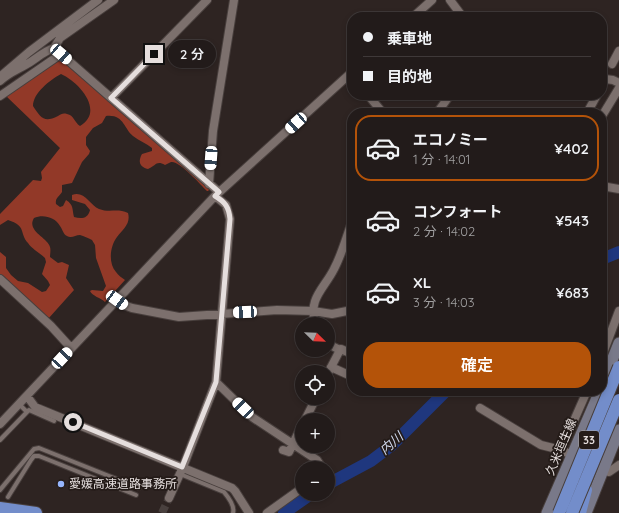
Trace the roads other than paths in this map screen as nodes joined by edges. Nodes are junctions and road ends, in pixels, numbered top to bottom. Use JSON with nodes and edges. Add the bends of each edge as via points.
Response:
{"nodes":[{"id":1,"x":98,"y":0,"type":"edge"},
{"id":2,"x":114,"y":0,"type":"edge"},
{"id":3,"x":207,"y":0,"type":"edge"},
{"id":4,"x":234,"y":0,"type":"edge"},
{"id":5,"x":450,"y":0,"type":"edge"},
{"id":6,"x":428,"y":1,"type":"edge"},
{"id":7,"x":420,"y":10,"type":"edge"},
{"id":8,"x":459,"y":12,"type":"edge"},
{"id":9,"x":54,"y":48,"type":"junction"},
{"id":10,"x":619,"y":51,"type":"edge"},
{"id":11,"x":61,"y":54,"type":"junction"},
{"id":12,"x":612,"y":64,"type":"dead end"},
{"id":13,"x":2,"y":76,"type":"edge"},
{"id":14,"x":347,"y":78,"type":"edge"},
{"id":15,"x":607,"y":79,"type":"edge"},
{"id":16,"x":619,"y":83,"type":"edge"},
{"id":17,"x":619,"y":88,"type":"edge"},
{"id":18,"x":0,"y":96,"type":"edge"},
{"id":19,"x":111,"y":98,"type":"junction"},
{"id":20,"x":372,"y":100,"type":"edge"},
{"id":21,"x":379,"y":108,"type":"edge"},
{"id":22,"x":607,"y":108,"type":"edge"},
{"id":23,"x":209,"y":184,"type":"junction"},
{"id":24,"x":607,"y":187,"type":"edge"},
{"id":25,"x":619,"y":189,"type":"edge"},
{"id":26,"x":217,"y":194,"type":"junction"},
{"id":27,"x":347,"y":235,"type":"edge"},
{"id":28,"x":0,"y":279,"type":"edge"},
{"id":29,"x":117,"y":300,"type":"junction"},
{"id":30,"x":313,"y":311,"type":"junction"},
{"id":31,"x":347,"y":311,"type":"edge"},
{"id":32,"x":619,"y":311,"type":"edge"},
{"id":33,"x":222,"y":313,"type":"junction"},
{"id":34,"x":314,"y":317,"type":"edge"},
{"id":35,"x":607,"y":343,"type":"edge"},
{"id":36,"x":619,"y":343,"type":"edge"},
{"id":37,"x":71,"y":348,"type":"junction"},
{"id":38,"x":335,"y":348,"type":"edge"},
{"id":39,"x":340,"y":350,"type":"junction"},
{"id":40,"x":347,"y":352,"type":"edge"},
{"id":41,"x":332,"y":365,"type":"edge"},
{"id":42,"x":619,"y":367,"type":"edge"},
{"id":43,"x":335,"y":371,"type":"edge"},
{"id":44,"x":607,"y":373,"type":"edge"},
{"id":45,"x":347,"y":375,"type":"edge"},
{"id":46,"x":216,"y":382,"type":"junction"},
{"id":47,"x":27,"y":396,"type":"junction"},
{"id":48,"x":585,"y":396,"type":"edge"},
{"id":49,"x":598,"y":396,"type":"edge"},
{"id":50,"x":619,"y":400,"type":"edge"},
{"id":51,"x":19,"y":404,"type":"junction"},
{"id":52,"x":480,"y":408,"type":"dead end"},
{"id":53,"x":27,"y":412,"type":"junction"},
{"id":54,"x":54,"y":421,"type":"dead end"},
{"id":55,"x":0,"y":424,"type":"edge"},
{"id":56,"x":619,"y":430,"type":"edge"},
{"id":57,"x":295,"y":439,"type":"edge"},
{"id":58,"x":0,"y":440,"type":"edge"},
{"id":59,"x":292,"y":444,"type":"junction"},
{"id":60,"x":283,"y":450,"type":"dead end"},
{"id":61,"x":561,"y":450,"type":"junction"},
{"id":62,"x":572,"y":455,"type":"junction"},
{"id":63,"x":318,"y":461,"type":"edge"},
{"id":64,"x":619,"y":465,"type":"edge"},
{"id":65,"x":604,"y":469,"type":"junction"},
{"id":66,"x":591,"y":470,"type":"junction"},
{"id":67,"x":181,"y":471,"type":"junction"},
{"id":68,"x":139,"y":488,"type":"dead end"},
{"id":69,"x":0,"y":490,"type":"edge"},
{"id":70,"x":295,"y":493,"type":"edge"},
{"id":71,"x":136,"y":494,"type":"dead end"},
{"id":72,"x":8,"y":498,"type":"dead end"},
{"id":73,"x":169,"y":498,"type":"tunnel mouth"},
{"id":74,"x":0,"y":508,"type":"edge"},
{"id":75,"x":36,"y":513,"type":"edge"},
{"id":76,"x":233,"y":513,"type":"edge"},
{"id":77,"x":249,"y":513,"type":"edge"},
{"id":78,"x":267,"y":513,"type":"edge"},
{"id":79,"x":546,"y":513,"type":"edge"},
{"id":80,"x":558,"y":513,"type":"edge"},
{"id":81,"x":572,"y":513,"type":"edge"},
{"id":82,"x":580,"y":513,"type":"edge"},
{"id":83,"x":586,"y":513,"type":"edge"}],
"edges":[{"from":1,"to":13,"type":"street","via":[[28,52]]},
{"from":2,"to":9,"type":"street","via":[[60,38]]},
{"from":3,"to":19,"type":"street"},
{"from":4,"to":23,"type":"street","via":[[213,131]]},
{"from":5,"to":8,"type":"street"},
{"from":6,"to":7,"type":"street"},
{"from":9,"to":11,"type":"street"},
{"from":9,"to":13,"type":"street"},
{"from":10,"to":12,"type":"street"},
{"from":11,"to":18,"type":"street"},
{"from":11,"to":19,"type":"street"},
{"from":14,"to":26,"type":"street"},
{"from":15,"to":16,"type":"street"},
{"from":17,"to":22,"type":"street"},
{"from":19,"to":23,"type":"street"},
{"from":20,"to":21,"type":"street"},
{"from":23,"to":26,"type":"street"},
{"from":24,"to":25,"type":"street"},
{"from":26,"to":29,"type":"street"},
{"from":26,"to":33,"type":"street","via":[[226,205],[230,219]]},
{"from":27,"to":30,"type":"street","via":[[334,269],[314,301]]},
{"from":28,"to":37,"type":"street"},
{"from":29,"to":33,"type":"street","via":[[132,308],[173,316]]},
{"from":29,"to":37,"type":"street"},
{"from":30,"to":31,"type":"street","via":[[332,314]]},
{"from":30,"to":33,"type":"street"},
{"from":30,"to":34,"type":"street"},
{"from":32,"to":35,"type":"street"},
{"from":33,"to":46,"type":"street"},
{"from":36,"to":44,"type":"main road"},
{"from":37,"to":47,"type":"street"},
{"from":38,"to":39,"type":"street"},
{"from":39,"to":40,"type":"street"},
{"from":39,"to":41,"type":"street"},
{"from":42,"to":80,"type":"highway","number":"33","bridge":true},
{"from":43,"to":45,"type":"street"},
{"from":46,"to":59,"type":"street","via":[[252,416]]},
{"from":46,"to":67,"type":"street"},
{"from":47,"to":51,"type":"street"},
{"from":47,"to":67,"type":"street","via":[[35,407]]},
{"from":48,"to":61,"type":"street"},
{"from":49,"to":62,"type":"main road","name":"久米垣生線"},
{"from":50,"to":66,"type":"highway","number":"33","bridge":true},
{"from":51,"to":53,"type":"lane"},
{"from":51,"to":55,"type":"street"},
{"from":52,"to":61,"type":"street","via":[[541,445]]},
{"from":53,"to":54,"type":"lane","via":[[29,410]]},
{"from":53,"to":58,"type":"lane"},
{"from":56,"to":65,"type":"main road"},
{"from":57,"to":59,"type":"street"},
{"from":59,"to":60,"type":"street","via":[[289,452]]},
{"from":59,"to":63,"type":"street"},
{"from":61,"to":62,"type":"street"},
{"from":62,"to":65,"type":"main road"},
{"from":62,"to":79,"type":"main road","name":"久米垣生線"},
{"from":64,"to":65,"type":"street","via":[[609,472]]},
{"from":65,"to":83,"type":"main road"},
{"from":66,"to":81,"type":"highway","number":"33","bridge":true},
{"from":66,"to":82,"type":"highway","bridge":true},
{"from":67,"to":73,"type":"street"},
{"from":67,"to":76,"type":"lane","via":[[224,492],[234,509]]},
{"from":67,"to":77,"type":"street","via":[[232,488]]},
{"from":68,"to":69,"type":"lane","via":[[38,448],[34,449]]},
{"from":70,"to":78,"type":"street"},
{"from":71,"to":72,"type":"lane","via":[[34,456]]},
{"from":74,"to":75,"type":"highway"}]}
